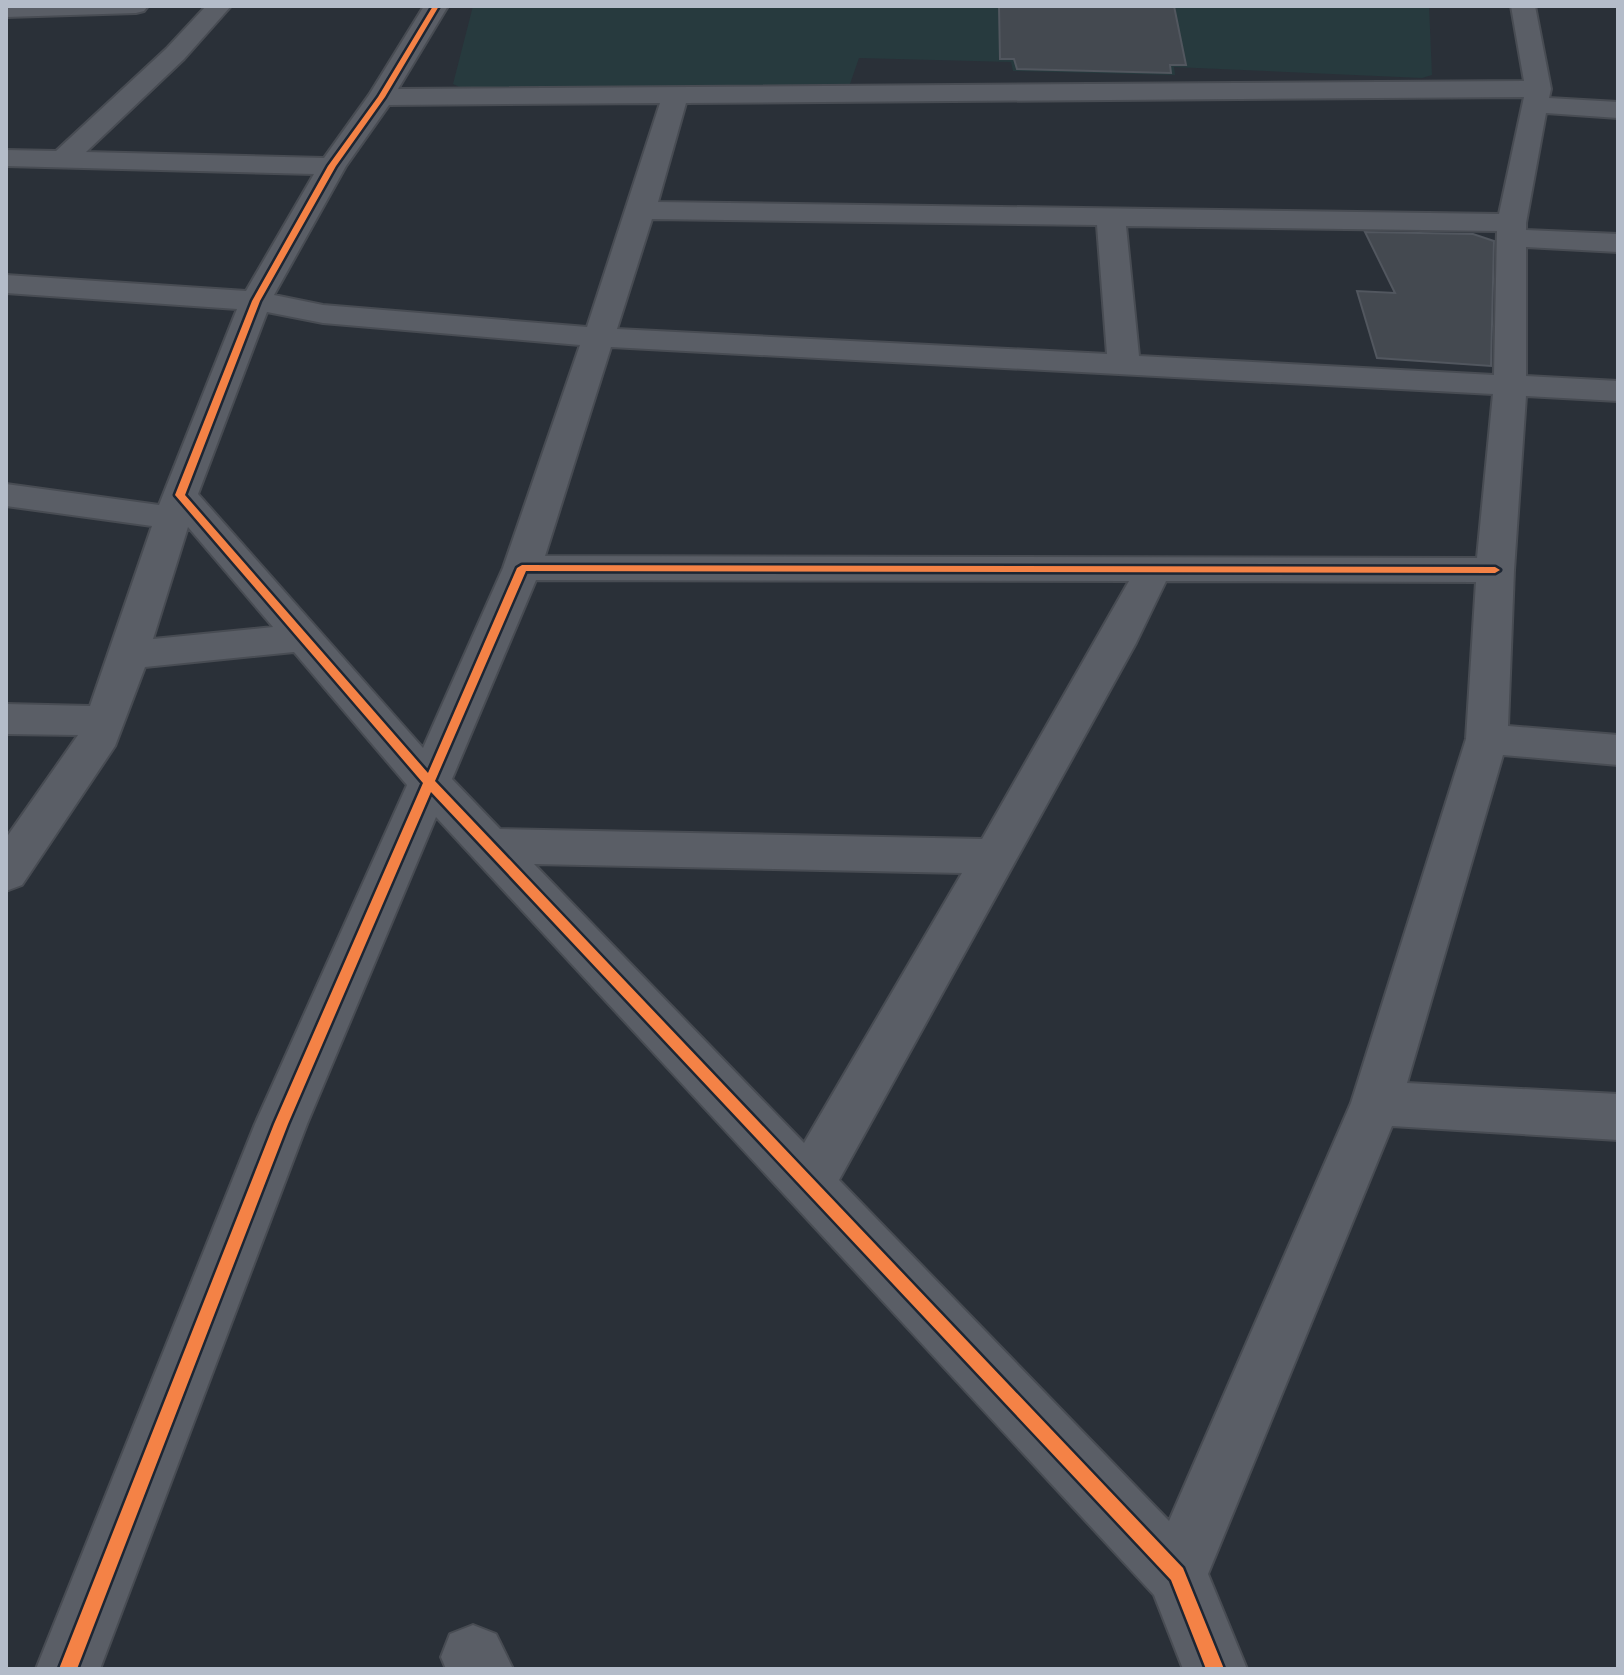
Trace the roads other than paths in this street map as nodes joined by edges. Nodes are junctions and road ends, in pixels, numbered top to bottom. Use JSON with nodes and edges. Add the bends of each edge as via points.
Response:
{"nodes":[{"id":1,"x":124,"y":6,"type":"edge"},
{"id":2,"x":219,"y":6,"type":"edge"},
{"id":3,"x":436,"y":6,"type":"edge"},
{"id":4,"x":1523,"y":6,"type":"edge"},
{"id":5,"x":6,"y":10,"type":"edge"},
{"id":6,"x":675,"y":96,"type":"junction"},
{"id":7,"x":381,"y":97,"type":"junction"},
{"id":8,"x":1538,"y":97,"type":"junction"},
{"id":9,"x":1618,"y":110,"type":"edge"},
{"id":10,"x":6,"y":158,"type":"edge"},
{"id":11,"x":61,"y":161,"type":"junction"},
{"id":12,"x":332,"y":166,"type":"junction"},
{"id":13,"x":641,"y":210,"type":"junction"},
{"id":14,"x":1111,"y":217,"type":"junction"},
{"id":15,"x":1512,"y":230,"type":"junction"},
{"id":16,"x":1618,"y":243,"type":"edge"},
{"id":17,"x":6,"y":284,"type":"edge"},
{"id":18,"x":256,"y":301,"type":"junction"},
{"id":19,"x":598,"y":337,"type":"junction"},
{"id":20,"x":1124,"y":363,"type":"junction"},
{"id":21,"x":1510,"y":383,"type":"junction"},
{"id":22,"x":1618,"y":391,"type":"edge"},
{"id":23,"x":6,"y":495,"type":"edge"},
{"id":24,"x":176,"y":507,"type":"junction"},
{"id":25,"x":522,"y":568,"type":"junction"},
{"id":26,"x":1154,"y":569,"type":"junction"},
{"id":27,"x":1495,"y":570,"type":"junction"},
{"id":28,"x":301,"y":638,"type":"junction"},
{"id":29,"x":128,"y":655,"type":"junction"},
{"id":30,"x":6,"y":719,"type":"edge"},
{"id":31,"x":104,"y":721,"type":"junction"},
{"id":32,"x":1487,"y":739,"type":"junction"},
{"id":33,"x":1618,"y":750,"type":"edge"},
{"id":34,"x":428,"y":781,"type":"junction"},
{"id":35,"x":490,"y":846,"type":"junction"},
{"id":36,"x":994,"y":856,"type":"junction"},
{"id":37,"x":6,"y":873,"type":"edge"},
{"id":38,"x":1376,"y":1103,"type":"junction"},
{"id":39,"x":1618,"y":1117,"type":"edge"},
{"id":40,"x":809,"y":1184,"type":"junction"},
{"id":41,"x":1177,"y":1574,"type":"junction"},
{"id":42,"x":68,"y":1669,"type":"edge"},
{"id":43,"x":1215,"y":1669,"type":"edge"}],
"edges":[{"from":1,"to":5,"type":"street"},
{"from":2,"to":11,"type":"street"},
{"from":3,"to":7,"type":"street"},
{"from":4,"to":8,"type":"street"},
{"from":6,"to":7,"type":"street"},
{"from":6,"to":8,"type":"street"},
{"from":6,"to":13,"type":"street"},
{"from":7,"to":12,"type":"street"},
{"from":8,"to":9,"type":"street"},
{"from":8,"to":15,"type":"street"},
{"from":10,"to":11,"type":"street"},
{"from":11,"to":12,"type":"street"},
{"from":12,"to":18,"type":"street"},
{"from":13,"to":14,"type":"street"},
{"from":13,"to":19,"type":"street"},
{"from":14,"to":15,"type":"street"},
{"from":14,"to":20,"type":"street"},
{"from":15,"to":16,"type":"street"},
{"from":15,"to":21,"type":"street"},
{"from":17,"to":18,"type":"street"},
{"from":18,"to":19,"type":"street","via":[[323,314]]},
{"from":18,"to":24,"type":"street"},
{"from":19,"to":20,"type":"street"},
{"from":19,"to":25,"type":"street"},
{"from":20,"to":21,"type":"street"},
{"from":21,"to":22,"type":"street"},
{"from":21,"to":27,"type":"street"},
{"from":23,"to":24,"type":"street"},
{"from":24,"to":28,"type":"street"},
{"from":24,"to":29,"type":"street"},
{"from":25,"to":26,"type":"street"},
{"from":25,"to":34,"type":"street"},
{"from":26,"to":27,"type":"street"},
{"from":26,"to":36,"type":"street"},
{"from":27,"to":32,"type":"street"},
{"from":28,"to":29,"type":"street"},
{"from":28,"to":34,"type":"street"},
{"from":29,"to":31,"type":"street"},
{"from":30,"to":31,"type":"street"},
{"from":31,"to":37,"type":"street","via":[[94,746]]},
{"from":32,"to":33,"type":"street"},
{"from":32,"to":38,"type":"street"},
{"from":34,"to":35,"type":"street"},
{"from":34,"to":42,"type":"street","via":[[281,1124]]},
{"from":35,"to":36,"type":"street"},
{"from":35,"to":40,"type":"street"},
{"from":36,"to":40,"type":"street"},
{"from":38,"to":39,"type":"street"},
{"from":38,"to":41,"type":"street"},
{"from":40,"to":41,"type":"street"},
{"from":41,"to":43,"type":"street"}]}
